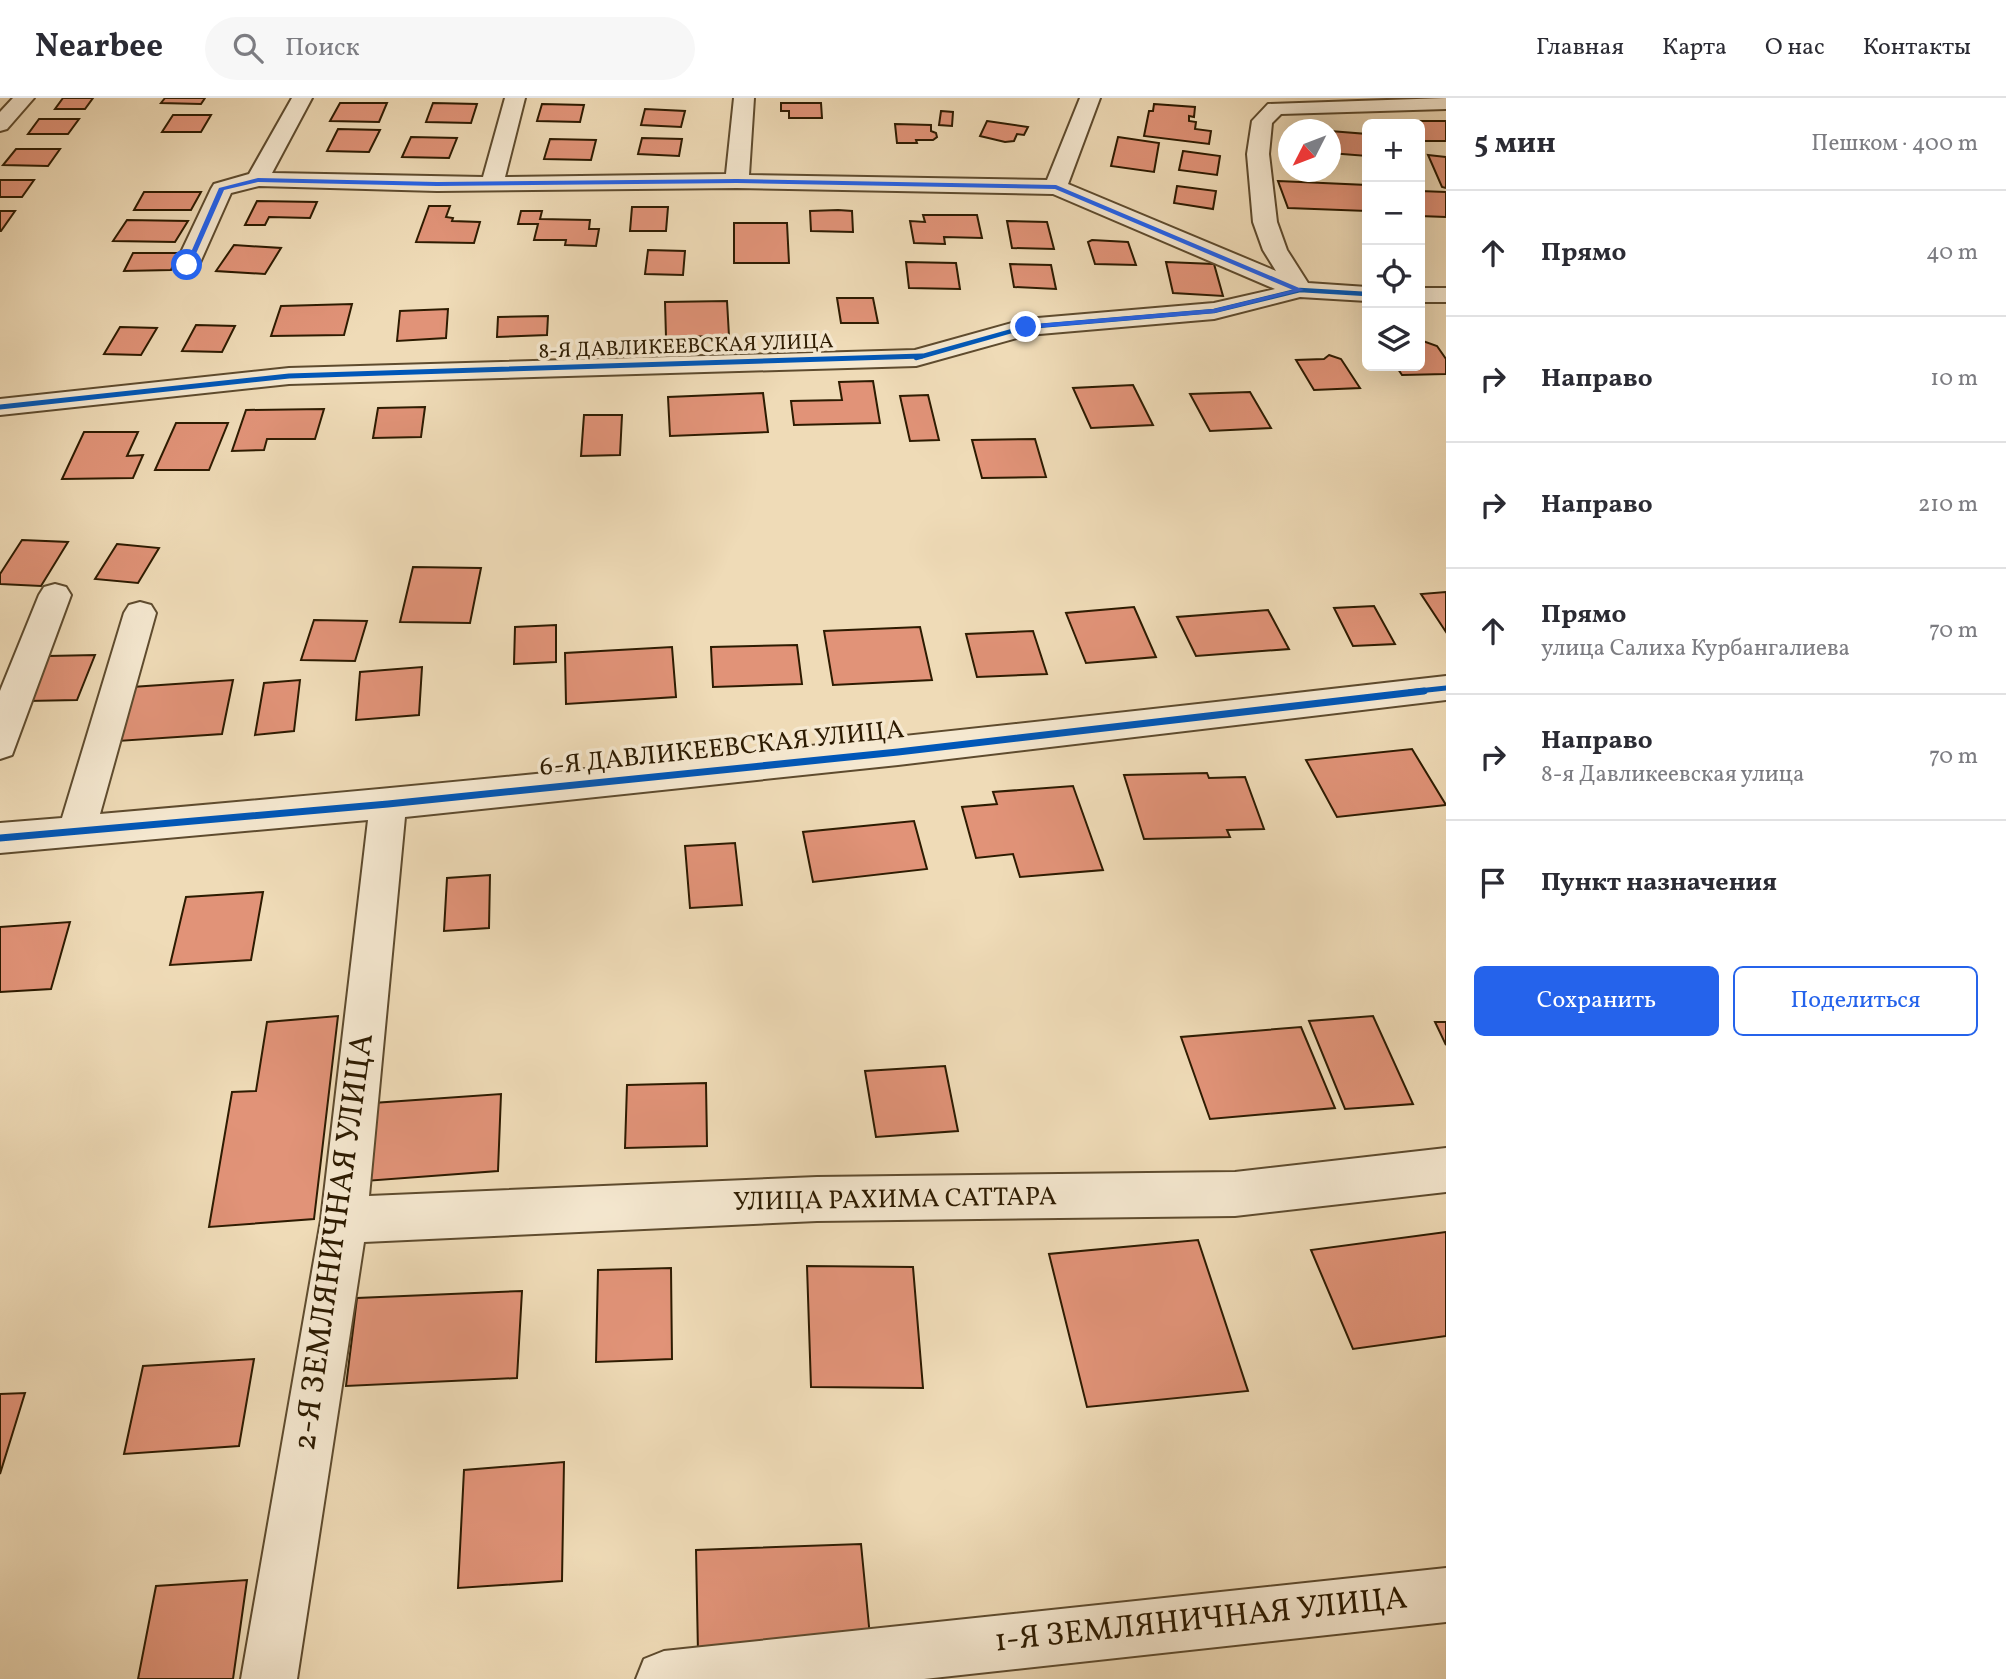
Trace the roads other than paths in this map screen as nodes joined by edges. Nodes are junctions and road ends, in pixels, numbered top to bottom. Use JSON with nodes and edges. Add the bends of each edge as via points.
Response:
{"nodes":[{"id":1,"x":24,"y":98,"type":"edge"},
{"id":2,"x":302,"y":98,"type":"edge"},
{"id":3,"x":515,"y":98,"type":"edge"},
{"id":4,"x":744,"y":98,"type":"edge"},
{"id":5,"x":1090,"y":98,"type":"edge"},
{"id":6,"x":1446,"y":103,"type":"edge"},
{"id":7,"x":0,"y":125,"type":"edge"},
{"id":8,"x":258,"y":180,"type":"junction"},
{"id":9,"x":737,"y":181,"type":"junction"},
{"id":10,"x":492,"y":183,"type":"junction"},
{"id":11,"x":1056,"y":187,"type":"junction"},
{"id":12,"x":187,"y":265,"type":"dead end"},
{"id":13,"x":1300,"y":290,"type":"junction"},
{"id":14,"x":1362,"y":294,"type":"edge"},
{"id":15,"x":1425,"y":295,"type":"edge"},
{"id":16,"x":1446,"y":295,"type":"edge"},
{"id":17,"x":0,"y":407,"type":"edge"},
{"id":18,"x":55,"y":595,"type":"dead end"},
{"id":19,"x":140,"y":613,"type":"dead end"},
{"id":20,"x":1446,"y":688,"type":"edge"},
{"id":21,"x":0,"y":746,"type":"edge"},
{"id":22,"x":388,"y":804,"type":"junction"},
{"id":23,"x":76,"y":832,"type":"junction"},
{"id":24,"x":0,"y":838,"type":"edge"},
{"id":25,"x":1446,"y":1170,"type":"edge"},
{"id":26,"x":344,"y":1220,"type":"junction"},
{"id":27,"x":1446,"y":1595,"type":"edge"},
{"id":28,"x":269,"y":1679,"type":"edge"},
{"id":29,"x":664,"y":1679,"type":"edge"}],
"edges":[{"from":1,"to":7,"type":"street"},
{"from":2,"to":8,"type":"street"},
{"from":3,"to":10,"type":"street"},
{"from":4,"to":9,"type":"street"},
{"from":5,"to":11,"type":"street"},
{"from":6,"to":13,"type":"street","via":[[1275,108],[1262,121],[1258,154],[1265,222],[1275,250]]},
{"from":8,"to":10,"type":"street"},
{"from":8,"to":12,"type":"street","via":[[222,189]]},
{"from":9,"to":10,"type":"street"},
{"from":9,"to":11,"type":"street"},
{"from":11,"to":13,"type":"street"},
{"from":13,"to":14,"type":"street","name":"8-Я ДАВЛИКЕЕВСКАЯ УЛИЦА"},
{"from":13,"to":17,"type":"street","name":"8-Я ДАВЛИКЕЕВСКАЯ УЛИЦА","via":[[1214,311],[1026,327],[916,358],[289,376]]},
{"from":15,"to":16,"type":"street"},
{"from":18,"to":21,"type":"street"},
{"from":19,"to":23,"type":"street"},
{"from":20,"to":22,"type":"street","name":"6-Я ДАВЛИКЕЕВСКАЯ УЛИЦА","via":[[898,752]]},
{"from":22,"to":23,"type":"street","name":"6-Я ДАВЛИКЕЕВСКАЯ УЛИЦА"},
{"from":22,"to":26,"type":"street","name":"2-Я ЗЕМЛЯНИЧНАЯ УЛИЦА"},
{"from":23,"to":24,"type":"street","name":"6-Я ДАВЛИКЕЕВСКАЯ УЛИЦА"},
{"from":25,"to":26,"type":"street","name":"УЛИЦА РАХИМА САТТАРА","via":[[1235,1194],[817,1199]]},
{"from":26,"to":28,"type":"street","name":"2-Я ЗЕМЛЯНИЧНАЯ УЛИЦА"},
{"from":27,"to":29,"type":"street","name":"1-Я ЗЕМЛЯНИЧНАЯ УЛИЦА"}]}
